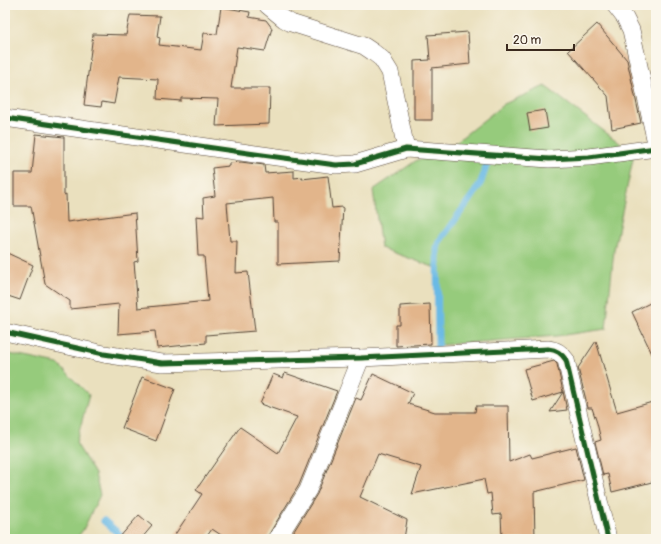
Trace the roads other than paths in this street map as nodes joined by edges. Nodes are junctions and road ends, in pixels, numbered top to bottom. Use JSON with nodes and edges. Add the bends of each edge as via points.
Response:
{"nodes":[{"id":1,"x":267,"y":5,"type":"edge"},
{"id":2,"x":615,"y":5,"type":"edge"},
{"id":3,"x":5,"y":118,"type":"edge"},
{"id":4,"x":656,"y":144,"type":"edge"},
{"id":5,"x":656,"y":148,"type":"edge"},
{"id":6,"x":406,"y":149,"type":"junction"},
{"id":7,"x":5,"y":332,"type":"edge"},
{"id":8,"x":361,"y":358,"type":"junction"},
{"id":9,"x":277,"y":539,"type":"edge"},
{"id":10,"x":608,"y":539,"type":"edge"}],
"edges":[{"from":1,"to":6,"type":"street","via":[[290,23],[364,46],[382,59],[390,72]]},
{"from":2,"to":4,"type":"street","via":[[631,30]]},
{"from":3,"to":6,"type":"street","via":[[336,165],[355,164]]},
{"from":5,"to":6,"type":"street","via":[[589,157],[549,158]]},
{"from":7,"to":8,"type":"street","via":[[104,354],[162,363]]},
{"from":8,"to":9,"type":"street","via":[[308,490]]},
{"from":8,"to":10,"type":"street","via":[[548,348],[562,354],[566,360]]}]}
